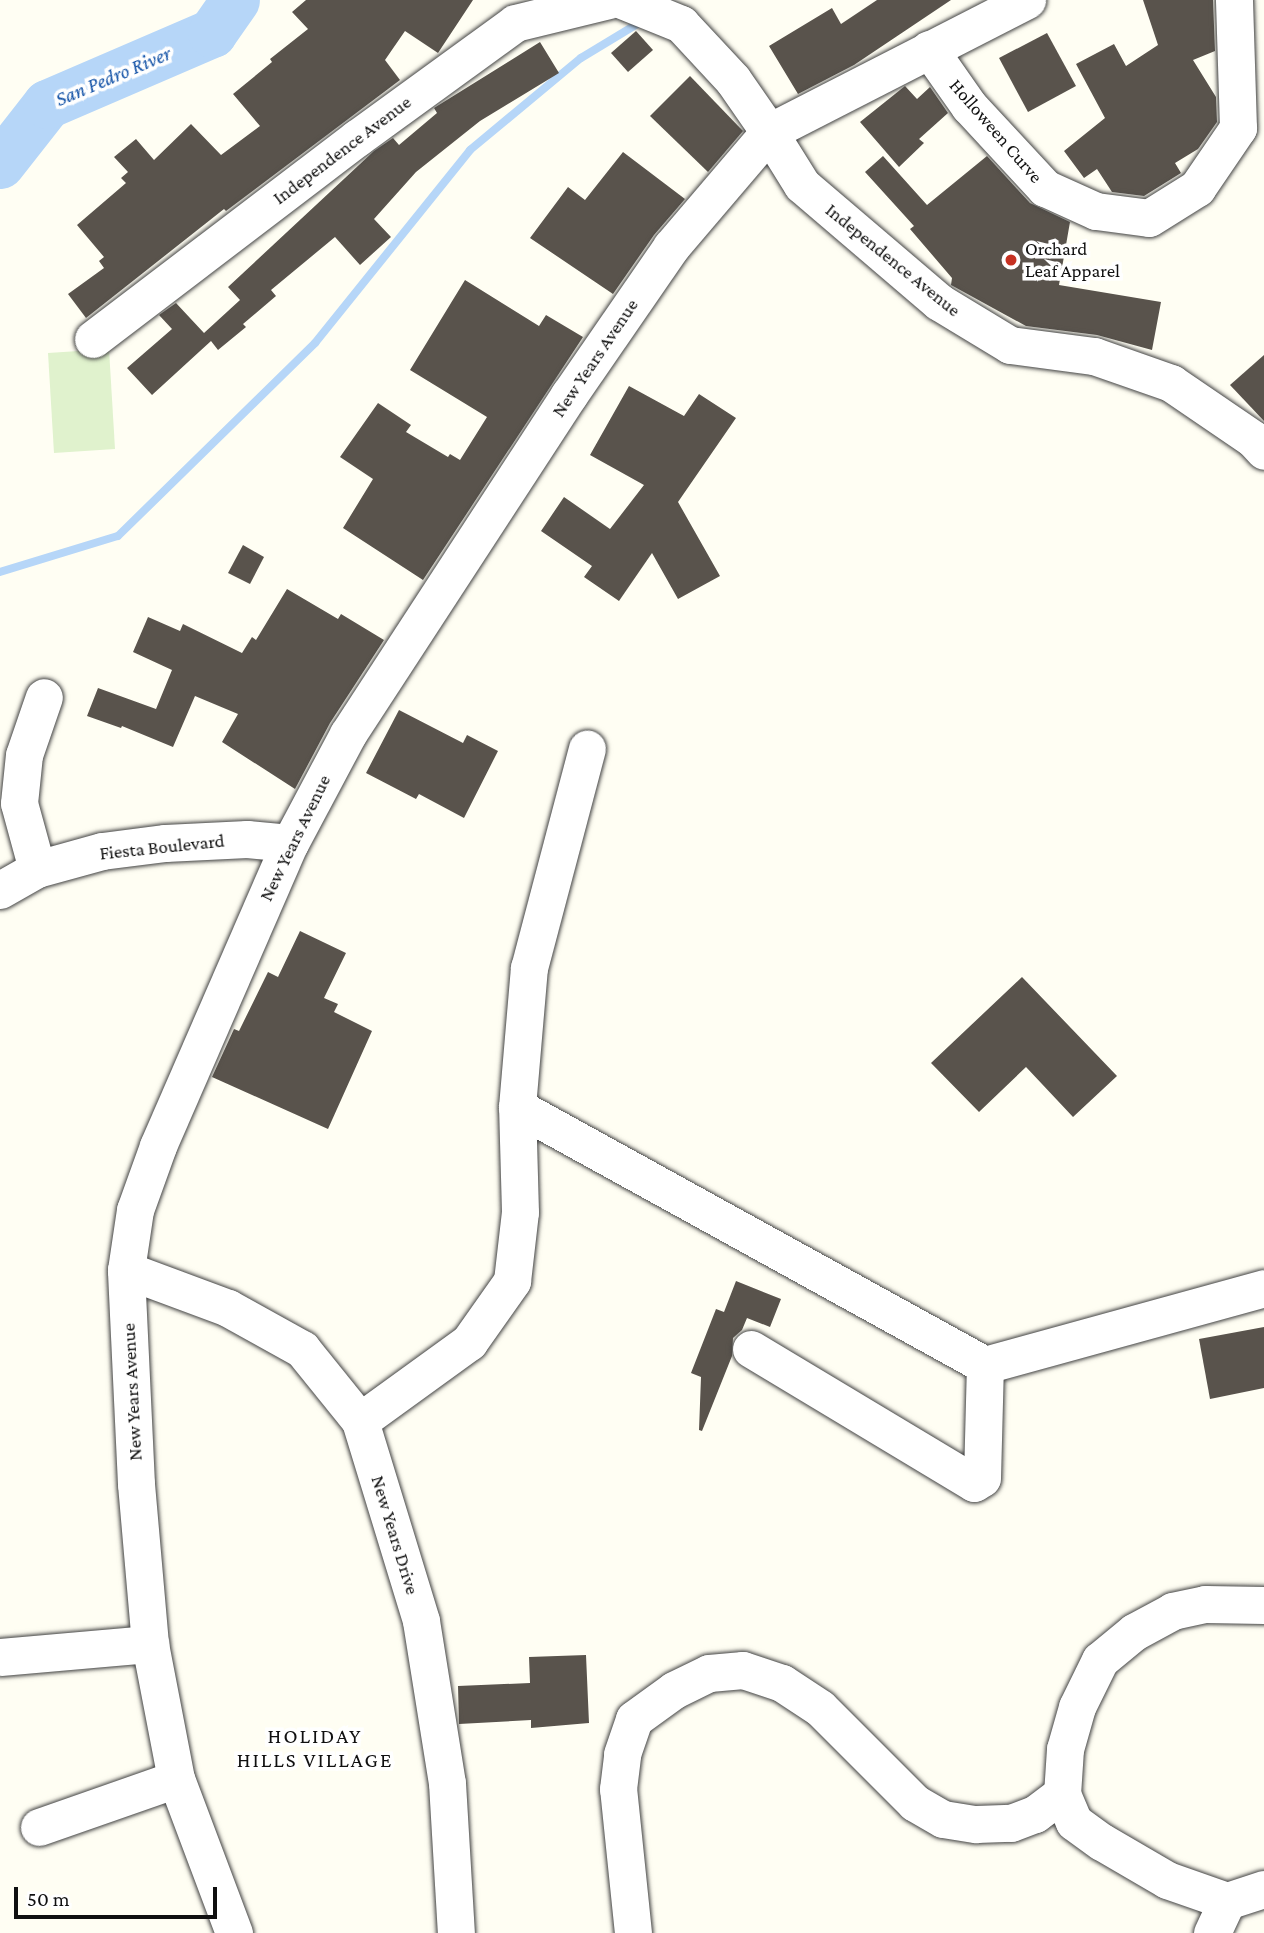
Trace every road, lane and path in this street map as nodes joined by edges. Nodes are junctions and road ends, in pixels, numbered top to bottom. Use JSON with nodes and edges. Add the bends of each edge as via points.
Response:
{"nodes":[{"id":1,"x":619,"y":0,"type":"edge"},
{"id":2,"x":1027,"y":0,"type":"edge"},
{"id":3,"x":1234,"y":0,"type":"edge"},
{"id":4,"x":510,"y":11,"type":"edge"},
{"id":5,"x":929,"y":49,"type":"junction"},
{"id":6,"x":1251,"y":60,"type":"edge"},
{"id":7,"x":769,"y":132,"type":"junction"},
{"id":8,"x":93,"y":339,"type":"dead end"},
{"id":9,"x":1264,"y":451,"type":"edge"},
{"id":10,"x":44,"y":697,"type":"dead end"},
{"id":11,"x":587,"y":749,"type":"dead end"},
{"id":12,"x":290,"y":843,"type":"junction"},
{"id":13,"x":37,"y":869,"type":"junction"},
{"id":14,"x":0,"y":890,"type":"edge"},
{"id":15,"x":517,"y":1107,"type":"junction"},
{"id":16,"x":125,"y":1270,"type":"junction"},
{"id":17,"x":1264,"y":1288,"type":"edge"},
{"id":18,"x":751,"y":1349,"type":"dead end"},
{"id":19,"x":985,"y":1365,"type":"junction"},
{"id":20,"x":360,"y":1421,"type":"junction"},
{"id":21,"x":1264,"y":1605,"type":"edge"},
{"id":22,"x":150,"y":1644,"type":"junction"},
{"id":23,"x":0,"y":1657,"type":"edge"},
{"id":24,"x":176,"y":1779,"type":"junction"},
{"id":25,"x":1062,"y":1794,"type":"junction"},
{"id":26,"x":39,"y":1827,"type":"dead end"},
{"id":27,"x":1264,"y":1889,"type":"edge"},
{"id":28,"x":1219,"y":1917,"type":"edge"},
{"id":29,"x":234,"y":1933,"type":"edge"},
{"id":30,"x":456,"y":1933,"type":"edge"},
{"id":31,"x":634,"y":1933,"type":"edge"}],
"edges":[{"from":1,"to":4,"type":"street","name":"Independence Avenue"},
{"from":1,"to":7,"type":"street","name":"Independence Avenue","via":[[681,24],[733,80]]},
{"from":2,"to":5,"type":"street","name":"New Years Avenue"},
{"from":3,"to":6,"type":"street","name":"Holloween Curve"},
{"from":4,"to":8,"type":"street","name":"Independence Avenue","via":[[357,138]]},
{"from":5,"to":6,"type":"street","name":"Holloween Curve","via":[[969,106],[1045,188],[1096,211],[1149,218],[1197,188],[1238,128]]},
{"from":5,"to":7,"type":"street","name":"New Years Avenue"},
{"from":7,"to":9,"type":"street","name":"Independence Avenue","via":[[802,185],[939,302],[1010,345],[1094,356],[1171,383]]},
{"from":7,"to":12,"type":"street","name":"New Years Avenue","via":[[671,247],[569,395],[348,734]]},
{"from":10,"to":13,"type":"street","via":[[24,755],[19,803]]},
{"from":11,"to":15,"type":"street","via":[[529,968]]},
{"from":12,"to":13,"type":"street","name":"Fiesta Boulevard","via":[[247,839],[165,843],[102,851]]},
{"from":12,"to":16,"type":"street","name":"New Years Avenue","via":[[158,1146],[135,1210]]},
{"from":13,"to":14,"type":"street","name":"Fiesta Boulevard"},
{"from":15,"to":19,"type":"street"},
{"from":15,"to":20,"type":"street","via":[[520,1212],[512,1281],[469,1342]]},
{"from":16,"to":20,"type":"street","name":"New Years Drive","via":[[228,1308],[302,1349]]},
{"from":16,"to":22,"type":"street","name":"New Years Avenue"},
{"from":17,"to":19,"type":"street"},
{"from":18,"to":19,"type":"street","via":[[974,1483],[982,1478]]},
{"from":20,"to":30,"type":"street","name":"New Years Drive","via":[[421,1621],[447,1783]]},
{"from":21,"to":25,"type":"street","via":[[1205,1604],[1172,1611],[1134,1632],[1100,1660],[1077,1707],[1065,1749]]},
{"from":22,"to":23,"type":"street"},
{"from":22,"to":24,"type":"street","name":"New Years Avenue"},
{"from":24,"to":26,"type":"street"},
{"from":24,"to":29,"type":"street","name":"New Years Avenue"},
{"from":25,"to":28,"type":"street","via":[[1074,1822]]},
{"from":25,"to":31,"type":"street","via":[[1035,1814],[1011,1823],[943,1819],[915,1803],[820,1708],[782,1683],[743,1670],[709,1673],[674,1690],[634,1720],[622,1754],[618,1789]]},
{"from":27,"to":28,"type":"street"}]}
